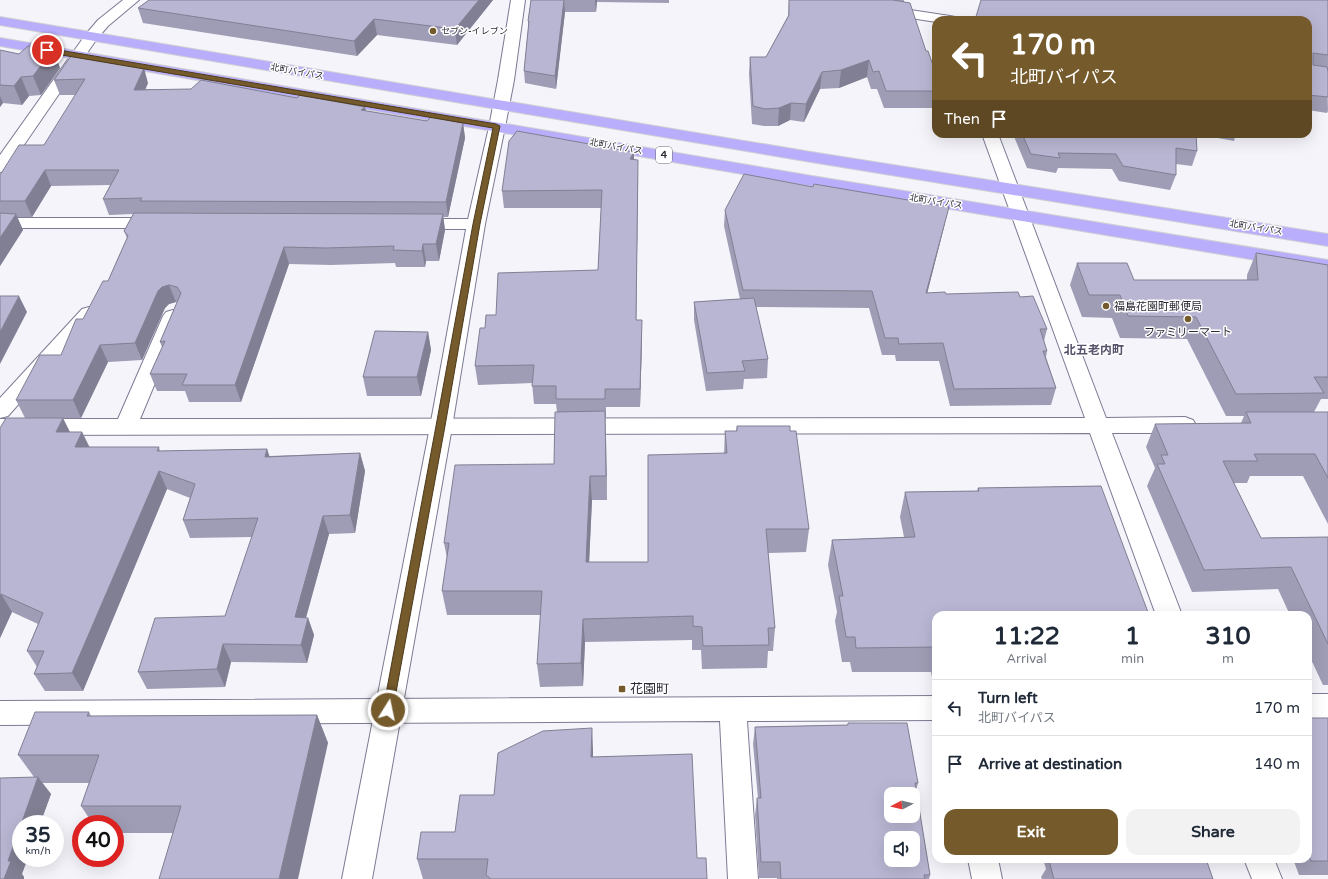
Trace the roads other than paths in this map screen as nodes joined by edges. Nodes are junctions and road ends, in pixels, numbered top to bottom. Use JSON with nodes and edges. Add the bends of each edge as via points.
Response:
{"nodes":[{"id":1,"x":132,"y":0,"type":"edge"},
{"id":2,"x":518,"y":0,"type":"edge"},
{"id":3,"x":868,"y":7,"type":"edge"},
{"id":4,"x":932,"y":17,"type":"edge"},
{"id":5,"x":0,"y":21,"type":"edge"},
{"id":6,"x":91,"y":37,"type":"junction"},
{"id":7,"x":0,"y":42,"type":"edge"},
{"id":8,"x":78,"y":56,"type":"junction"},
{"id":9,"x":499,"y":116,"type":"junction"},
{"id":10,"x":992,"y":138,"type":"edge"},
{"id":11,"x":0,"y":167,"type":"edge"},
{"id":12,"x":1011,"y":190,"type":"junction"},
{"id":13,"x":1020,"y":216,"type":"junction"},
{"id":14,"x":0,"y":223,"type":"edge"},
{"id":15,"x":175,"y":223,"type":"edge"},
{"id":16,"x":397,"y":224,"type":"edge"},
{"id":17,"x":476,"y":224,"type":"junction"},
{"id":18,"x":1328,"y":240,"type":"edge"},
{"id":19,"x":1328,"y":266,"type":"edge"},
{"id":20,"x":96,"y":304,"type":"edge"},
{"id":21,"x":176,"y":309,"type":"edge"},
{"id":22,"x":0,"y":411,"type":"edge"},
{"id":23,"x":1099,"y":425,"type":"junction"},
{"id":24,"x":1202,"y":425,"type":"edge"},
{"id":25,"x":441,"y":426,"type":"junction"},
{"id":26,"x":0,"y":427,"type":"edge"},
{"id":27,"x":126,"y":427,"type":"junction"},
{"id":28,"x":1168,"y":611,"type":"edge"},
{"id":29,"x":1312,"y":706,"type":"edge"},
{"id":30,"x":1328,"y":706,"type":"edge"},
{"id":31,"x":932,"y":708,"type":"edge"},
{"id":32,"x":733,"y":709,"type":"junction"},
{"id":33,"x":388,"y":710,"type":"junction"},
{"id":34,"x":0,"y":713,"type":"edge"},
{"id":35,"x":983,"y":863,"type":"edge"},
{"id":36,"x":1261,"y":863,"type":"edge"},
{"id":37,"x":357,"y":879,"type":"edge"},
{"id":38,"x":743,"y":879,"type":"edge"},
{"id":39,"x":987,"y":879,"type":"edge"},
{"id":40,"x":1267,"y":879,"type":"edge"}],
"edges":[{"from":1,"to":6,"type":"street","via":[[103,23]]},
{"from":2,"to":9,"type":"street"},
{"from":3,"to":4,"type":"street"},
{"from":5,"to":6,"type":"highway","name":"北町バイパス","number":"4"},
{"from":6,"to":8,"type":"street"},
{"from":6,"to":9,"type":"highway","name":"北町バイパス","number":"4"},
{"from":7,"to":8,"type":"highway","name":"北町バイパス","number":"4"},
{"from":8,"to":9,"type":"highway","name":"北町バイパス","number":"4"},
{"from":8,"to":11,"type":"street"},
{"from":9,"to":12,"type":"highway","name":"北町バイパス","number":"4"},
{"from":9,"to":13,"type":"highway","name":"北町バイパス","number":"4"},
{"from":9,"to":17,"type":"street"},
{"from":10,"to":12,"type":"street"},
{"from":12,"to":13,"type":"street"},
{"from":12,"to":18,"type":"highway","name":"北町バイパス","number":"4"},
{"from":13,"to":19,"type":"highway","name":"北町バイパス","number":"4"},
{"from":13,"to":23,"type":"street"},
{"from":14,"to":15,"type":"street"},
{"from":16,"to":17,"type":"street"},
{"from":17,"to":25,"type":"street"},
{"from":20,"to":22,"type":"street"},
{"from":21,"to":27,"type":"street"},
{"from":23,"to":24,"type":"street"},
{"from":23,"to":25,"type":"street"},
{"from":23,"to":28,"type":"street"},
{"from":25,"to":27,"type":"street"},
{"from":25,"to":33,"type":"street"},
{"from":26,"to":27,"type":"street"},
{"from":29,"to":30,"type":"street"},
{"from":31,"to":32,"type":"street"},
{"from":32,"to":33,"type":"street"},
{"from":32,"to":38,"type":"street"},
{"from":33,"to":34,"type":"street"},
{"from":33,"to":37,"type":"street"},
{"from":35,"to":39,"type":"street"},
{"from":36,"to":40,"type":"street"}]}
